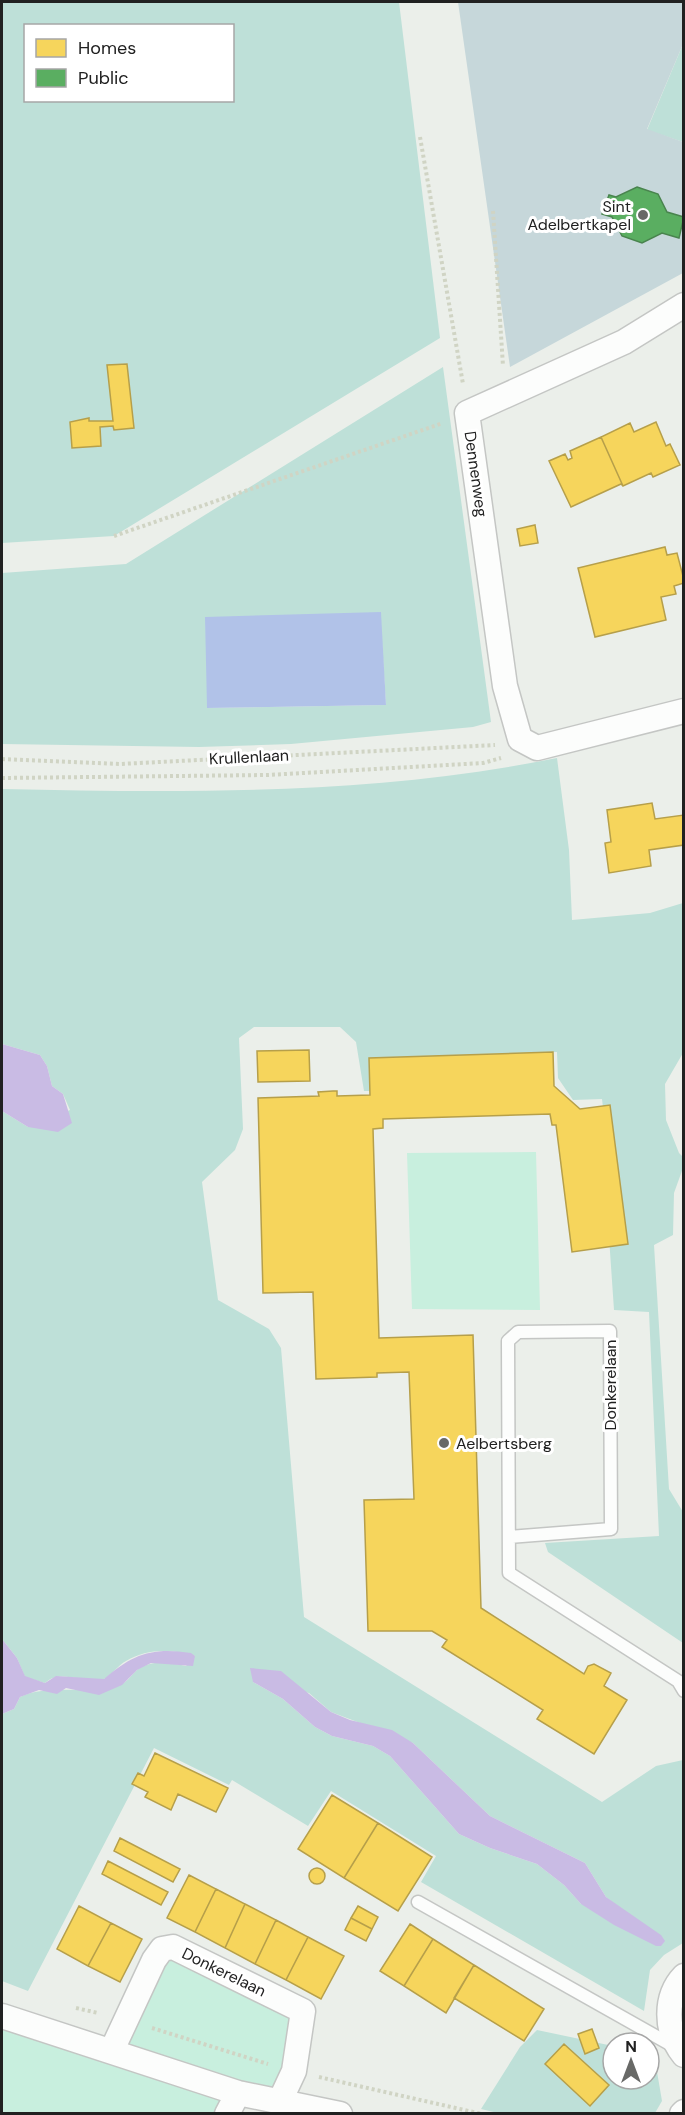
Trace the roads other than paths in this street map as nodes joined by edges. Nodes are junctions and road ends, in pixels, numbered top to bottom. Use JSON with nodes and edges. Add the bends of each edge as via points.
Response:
{"nodes":[{"id":1,"x":684,"y":304,"type":"edge"},
{"id":2,"x":684,"y":711,"type":"edge"},
{"id":3,"x":509,"y":1537,"type":"junction"},
{"id":4,"x":684,"y":1691,"type":"edge"},
{"id":5,"x":418,"y":1902,"type":"dead end"},
{"id":6,"x":684,"y":1976,"type":"edge"},
{"id":7,"x":2,"y":2016,"type":"edge"},
{"id":8,"x":112,"y":2050,"type":"junction"},
{"id":9,"x":681,"y":2052,"type":"edge"},
{"id":10,"x":280,"y":2102,"type":"junction"},
{"id":11,"x":234,"y":2107,"type":"edge"},
{"id":12,"x":340,"y":2114,"type":"edge"}],
"edges":[{"from":1,"to":2,"type":"street","name":"Dennenweg","via":[[624,342],[467,413],[505,686],[528,744]]},
{"from":3,"to":3,"type":"lane","name":"Donkerelaan","via":[[508,1341],[518,1332],[610,1331],[611,1529]]},
{"from":3,"to":4,"type":"lane","name":"Donkerelaan","via":[[509,1573],[678,1681]]},
{"from":5,"to":9,"type":"lane"},
{"from":6,"to":9,"type":"street","via":[[670,1999],[668,2018]]},
{"from":7,"to":8,"type":"street"},
{"from":8,"to":10,"type":"street","name":"Donkerelaan","via":[[154,1960],[162,1949],[173,1947],[303,2011],[294,2071]]},
{"from":8,"to":11,"type":"street"},
{"from":10,"to":11,"type":"street"},
{"from":10,"to":12,"type":"street"}]}
